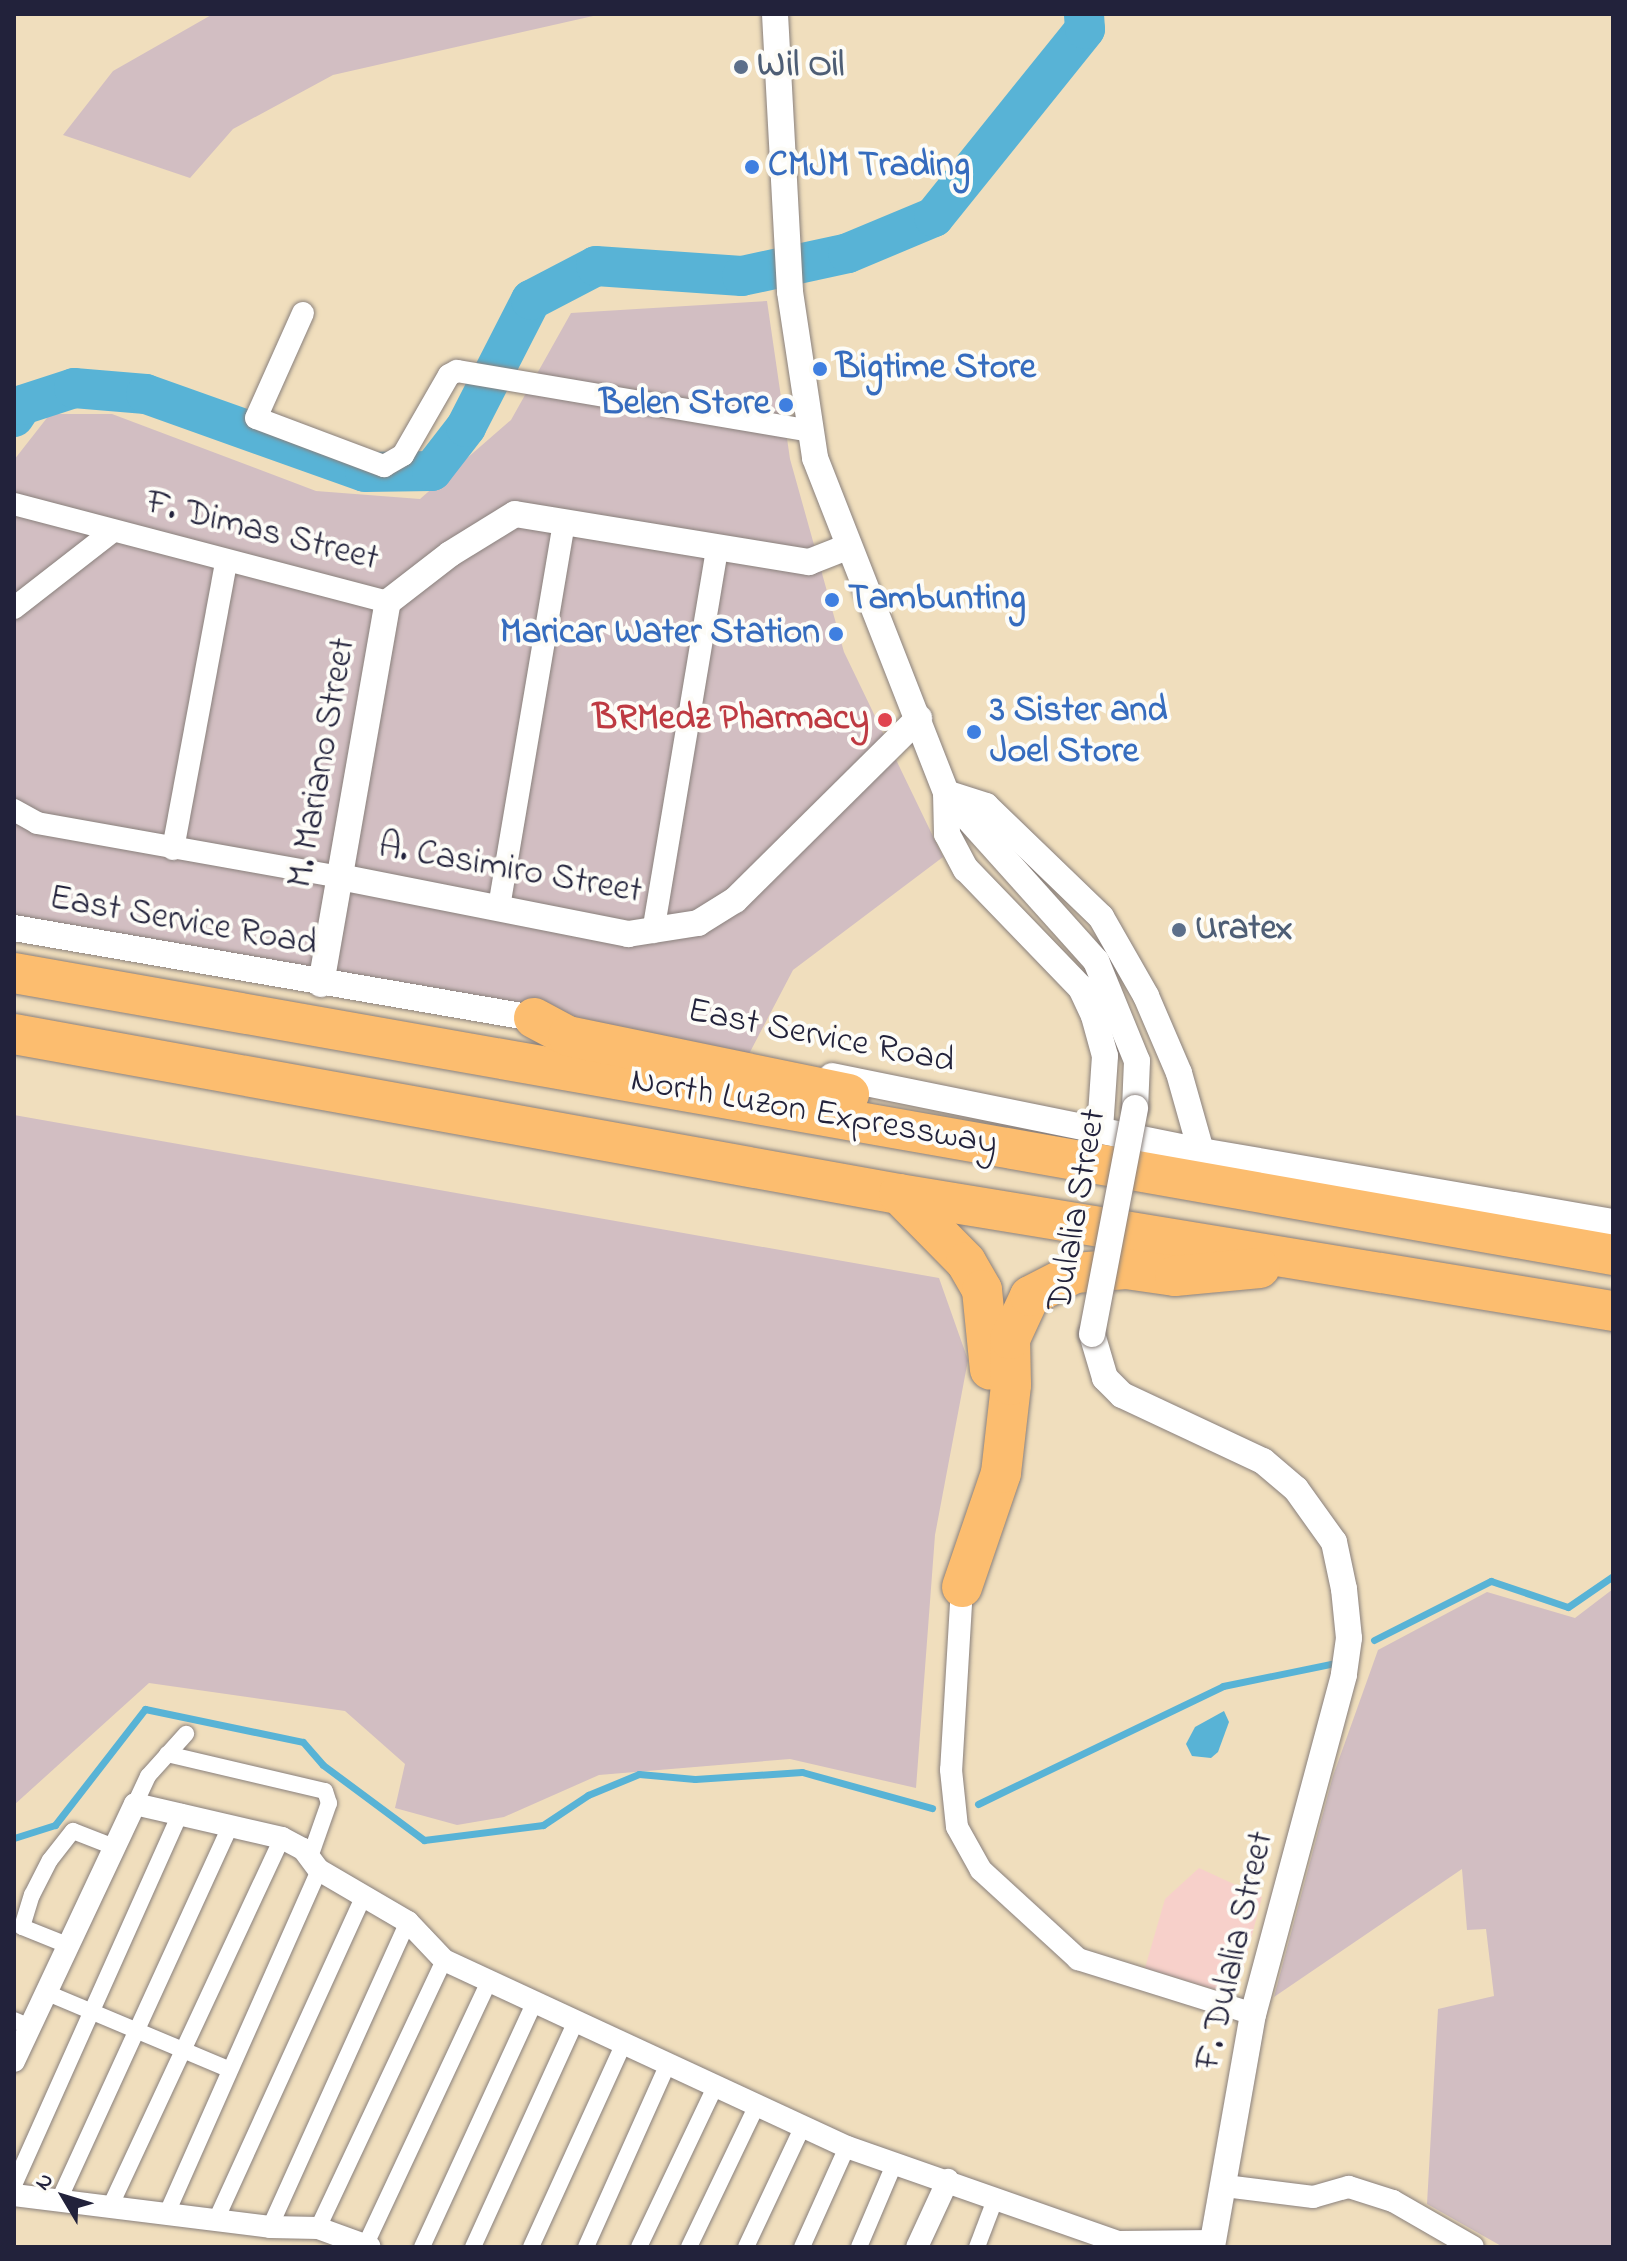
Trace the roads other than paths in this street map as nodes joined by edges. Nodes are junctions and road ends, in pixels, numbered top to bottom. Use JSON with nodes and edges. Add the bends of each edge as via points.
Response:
{"nodes":[{"id":1,"x":775,"y":14,"type":"edge"},
{"id":2,"x":303,"y":313,"type":"dead end"},
{"id":3,"x":807,"y":430,"type":"junction"},
{"id":4,"x":14,"y":504,"type":"edge"},
{"id":5,"x":564,"y":522,"type":"junction"},
{"id":6,"x":113,"y":531,"type":"junction"},
{"id":7,"x":847,"y":547,"type":"junction"},
{"id":8,"x":717,"y":549,"type":"junction"},
{"id":9,"x":226,"y":562,"type":"junction"},
{"id":10,"x":388,"y":602,"type":"junction"},
{"id":11,"x":14,"y":608,"type":"edge"},
{"id":12,"x":919,"y":718,"type":"junction"},
{"id":13,"x":946,"y":793,"type":"junction"},
{"id":14,"x":14,"y":810,"type":"edge"},
{"id":15,"x":173,"y":849,"type":"junction"},
{"id":16,"x":340,"y":877,"type":"junction"},
{"id":17,"x":499,"y":907,"type":"junction"},
{"id":18,"x":14,"y":928,"type":"edge"},
{"id":19,"x":653,"y":932,"type":"junction"},
{"id":20,"x":14,"y":973,"type":"edge"},
{"id":21,"x":321,"y":984,"type":"junction"},
{"id":22,"x":534,"y":1018,"type":"junction"},
{"id":23,"x":14,"y":1034,"type":"edge"},
{"id":24,"x":1100,"y":1130,"type":"junction"},
{"id":25,"x":1201,"y":1151,"type":"junction"},
{"id":26,"x":1058,"y":1154,"type":"junction"},
{"id":27,"x":899,"y":1194,"type":"junction"},
{"id":28,"x":1613,"y":1222,"type":"edge"},
{"id":29,"x":1613,"y":1255,"type":"edge"},
{"id":30,"x":1317,"y":1262,"type":"junction"},
{"id":31,"x":1613,"y":1311,"type":"edge"},
{"id":32,"x":962,"y":1587,"type":"junction"},
{"id":33,"x":1344,"y":1675,"type":"joint"},
{"id":34,"x":186,"y":1734,"type":"dead end"},
{"id":35,"x":167,"y":1754,"type":"junction"},
{"id":36,"x":135,"y":1804,"type":"junction"},
{"id":37,"x":181,"y":1812,"type":"junction"},
{"id":38,"x":230,"y":1826,"type":"junction"},
{"id":39,"x":282,"y":1838,"type":"junction"},
{"id":40,"x":114,"y":1847,"type":"junction"},
{"id":41,"x":314,"y":1863,"type":"junction"},
{"id":42,"x":363,"y":1897,"type":"junction"},
{"id":43,"x":408,"y":1922,"type":"junction"},
{"id":44,"x":67,"y":1945,"type":"junction"},
{"id":45,"x":444,"y":1960,"type":"junction"},
{"id":46,"x":489,"y":1981,"type":"junction"},
{"id":47,"x":45,"y":1992,"type":"junction"},
{"id":48,"x":534,"y":2004,"type":"junction"},
{"id":49,"x":95,"y":2013,"type":"junction"},
{"id":50,"x":1253,"y":2014,"type":"junction"},
{"id":51,"x":22,"y":2024,"type":"edge"},
{"id":52,"x":574,"y":2025,"type":"junction"},
{"id":53,"x":138,"y":2033,"type":"junction"},
{"id":54,"x":623,"y":2045,"type":"junction"},
{"id":55,"x":183,"y":2052,"type":"junction"},
{"id":56,"x":14,"y":2061,"type":"edge"},
{"id":57,"x":667,"y":2066,"type":"junction"},
{"id":58,"x":228,"y":2069,"type":"junction"},
{"id":59,"x":715,"y":2087,"type":"junction"},
{"id":60,"x":756,"y":2107,"type":"junction"},
{"id":61,"x":802,"y":2128,"type":"junction"},
{"id":62,"x":847,"y":2147,"type":"junction"},
{"id":63,"x":895,"y":2162,"type":"junction"},
{"id":64,"x":948,"y":2180,"type":"junction"},
{"id":65,"x":14,"y":2185,"type":"edge"},
{"id":66,"x":1225,"y":2186,"type":"junction"},
{"id":67,"x":14,"y":2195,"type":"edge"},
{"id":68,"x":996,"y":2197,"type":"junction"},
{"id":69,"x":59,"y":2200,"type":"junction"},
{"id":70,"x":110,"y":2207,"type":"junction"},
{"id":71,"x":167,"y":2213,"type":"junction"},
{"id":72,"x":216,"y":2220,"type":"junction"},
{"id":73,"x":270,"y":2227,"type":"junction"},
{"id":74,"x":318,"y":2228,"type":"junction"},
{"id":75,"x":1213,"y":2244,"type":"edge"},
{"id":76,"x":367,"y":2246,"type":"edge"},
{"id":77,"x":422,"y":2247,"type":"edge"},
{"id":78,"x":473,"y":2247,"type":"edge"},
{"id":79,"x":531,"y":2247,"type":"edge"},
{"id":80,"x":586,"y":2247,"type":"edge"},
{"id":81,"x":639,"y":2247,"type":"edge"},
{"id":82,"x":689,"y":2247,"type":"edge"},
{"id":83,"x":746,"y":2247,"type":"edge"},
{"id":84,"x":802,"y":2247,"type":"edge"},
{"id":85,"x":859,"y":2247,"type":"edge"},
{"id":86,"x":917,"y":2247,"type":"edge"},
{"id":87,"x":977,"y":2247,"type":"edge"},
{"id":88,"x":1473,"y":2247,"type":"edge"}],
"edges":[{"from":1,"to":3,"type":"street","via":[[778,141]]},
{"from":2,"to":3,"type":"street","via":[[256,418],[262,425],[384,466],[403,455],[449,375],[457,371]]},
{"from":3,"to":7,"type":"street"},
{"from":4,"to":6,"type":"street","name":"F. Dimas Street"},
{"from":5,"to":8,"type":"street","name":"F. Dimas Street"},
{"from":5,"to":10,"type":"street","name":"F. Dimas Street","via":[[515,514],[450,554]]},
{"from":5,"to":17,"type":"street"},
{"from":6,"to":9,"type":"street","name":"F. Dimas Street"},
{"from":6,"to":11,"type":"street"},
{"from":7,"to":8,"type":"street","name":"F. Dimas Street","via":[[809,562]]},
{"from":7,"to":12,"type":"street"},
{"from":8,"to":19,"type":"street"},
{"from":9,"to":10,"type":"street","name":"F. Dimas Street"},
{"from":9,"to":15,"type":"street"},
{"from":10,"to":16,"type":"street","name":"M. Mariano Street"},
{"from":12,"to":13,"type":"street"},
{"from":12,"to":19,"type":"street","name":"A. Casimiro Street","via":[[735,900],[698,923]]},
{"from":13,"to":24,"type":"street","via":[[947,834],[966,869],[1081,988],[1094,1016],[1105,1056]]},
{"from":13,"to":25,"type":"street","via":[[986,806],[1101,917],[1152,1009],[1179,1073]]},
{"from":13,"to":33,"type":"street","name":"Dulalia Street","bridge":true,"via":[[1096,961],[1137,1061],[1135,1108],[1092,1334],[1105,1378],[1122,1395],[1263,1461],[1296,1489],[1334,1542],[1349,1638]]},
{"from":14,"to":15,"type":"street","name":"A. Casimiro Street","via":[[37,823]]},
{"from":15,"to":16,"type":"street","name":"A. Casimiro Street"},
{"from":16,"to":17,"type":"street","name":"A. Casimiro Street"},
{"from":16,"to":21,"type":"street","name":"M. Mariano Street"},
{"from":17,"to":19,"type":"street","name":"A. Casimiro Street","via":[[628,934]]},
{"from":18,"to":21,"type":"street","name":"East Service Road"},
{"from":20,"to":26,"type":"highway","name":"North Luzon Expressway"},
{"from":21,"to":22,"type":"street","name":"East Service Road"},
{"from":22,"to":24,"type":"street","name":"East Service Road"},
{"from":22,"to":26,"type":"highway","via":[[568,1036],[987,1121]]},
{"from":23,"to":27,"type":"highway","name":"North Luzon Expressway"},
{"from":24,"to":25,"type":"street","name":"East Service Road"},
{"from":25,"to":28,"type":"street","name":"East Service Road"},
{"from":26,"to":29,"type":"highway","name":"North Luzon Expressway"},
{"from":27,"to":30,"type":"highway","name":"North Luzon Expressway"},
{"from":27,"to":32,"type":"highway","via":[[966,1262],[982,1290],[989,1326],[991,1416]]},
{"from":30,"to":31,"type":"highway","name":"North Luzon Expressway"},
{"from":30,"to":32,"type":"highway","via":[[1175,1276],[1126,1269],[1075,1273],[1030,1296],[1010,1339],[1011,1385],[1001,1473]]},
{"from":32,"to":50,"type":"street","via":[[951,1770],[957,1827],[981,1870],[1078,1959]]},
{"from":33,"to":50,"type":"street","name":"F. Dulalia Street"},
{"from":34,"to":35,"type":"street"},
{"from":35,"to":36,"type":"street","via":[[148,1776]]},
{"from":35,"to":41,"type":"street","via":[[325,1791],[329,1803]]},
{"from":36,"to":37,"type":"street"},
{"from":36,"to":40,"type":"street"},
{"from":37,"to":38,"type":"street"},
{"from":37,"to":49,"type":"street"},
{"from":38,"to":39,"type":"street"},
{"from":38,"to":53,"type":"street"},
{"from":39,"to":41,"type":"street"},
{"from":39,"to":55,"type":"street"},
{"from":40,"to":44,"type":"street"},
{"from":40,"to":44,"type":"street","via":[[73,1831],[32,1895],[22,1927]]},
{"from":41,"to":42,"type":"street"},
{"from":41,"to":58,"type":"street"},
{"from":42,"to":43,"type":"street"},
{"from":42,"to":72,"type":"street"},
{"from":43,"to":45,"type":"street"},
{"from":43,"to":73,"type":"street"},
{"from":44,"to":47,"type":"street"},
{"from":45,"to":46,"type":"street"},
{"from":45,"to":74,"type":"street"},
{"from":46,"to":48,"type":"street"},
{"from":46,"to":76,"type":"street"},
{"from":47,"to":49,"type":"street"},
{"from":47,"to":51,"type":"street"},
{"from":48,"to":52,"type":"street"},
{"from":48,"to":77,"type":"street"},
{"from":49,"to":53,"type":"street"},
{"from":49,"to":65,"type":"street"},
{"from":50,"to":66,"type":"street","name":"F. Dulalia Street"},
{"from":51,"to":56,"type":"street"},
{"from":52,"to":54,"type":"street"},
{"from":52,"to":78,"type":"street"},
{"from":53,"to":55,"type":"street"},
{"from":53,"to":69,"type":"street"},
{"from":54,"to":57,"type":"street"},
{"from":54,"to":79,"type":"street"},
{"from":55,"to":58,"type":"street"},
{"from":55,"to":70,"type":"street"},
{"from":57,"to":59,"type":"street"},
{"from":57,"to":80,"type":"street"},
{"from":58,"to":71,"type":"street"},
{"from":59,"to":60,"type":"street"},
{"from":59,"to":81,"type":"street"},
{"from":60,"to":61,"type":"street"},
{"from":60,"to":82,"type":"street"},
{"from":61,"to":62,"type":"street"},
{"from":61,"to":83,"type":"street"},
{"from":62,"to":63,"type":"street"},
{"from":62,"to":84,"type":"street"},
{"from":63,"to":64,"type":"street"},
{"from":63,"to":85,"type":"street"},
{"from":64,"to":68,"type":"street"},
{"from":64,"to":86,"type":"street"},
{"from":66,"to":75,"type":"street","name":"F. Dulalia Street"},
{"from":66,"to":88,"type":"street","via":[[1313,2197],[1349,2187],[1393,2201]]},
{"from":67,"to":69,"type":"street"},
{"from":68,"to":75,"type":"street","via":[[1118,2242]]},
{"from":68,"to":87,"type":"street"},
{"from":69,"to":70,"type":"street"},
{"from":70,"to":71,"type":"street"},
{"from":71,"to":72,"type":"street"},
{"from":72,"to":73,"type":"street"},
{"from":73,"to":74,"type":"street"},
{"from":74,"to":76,"type":"street"}]}
